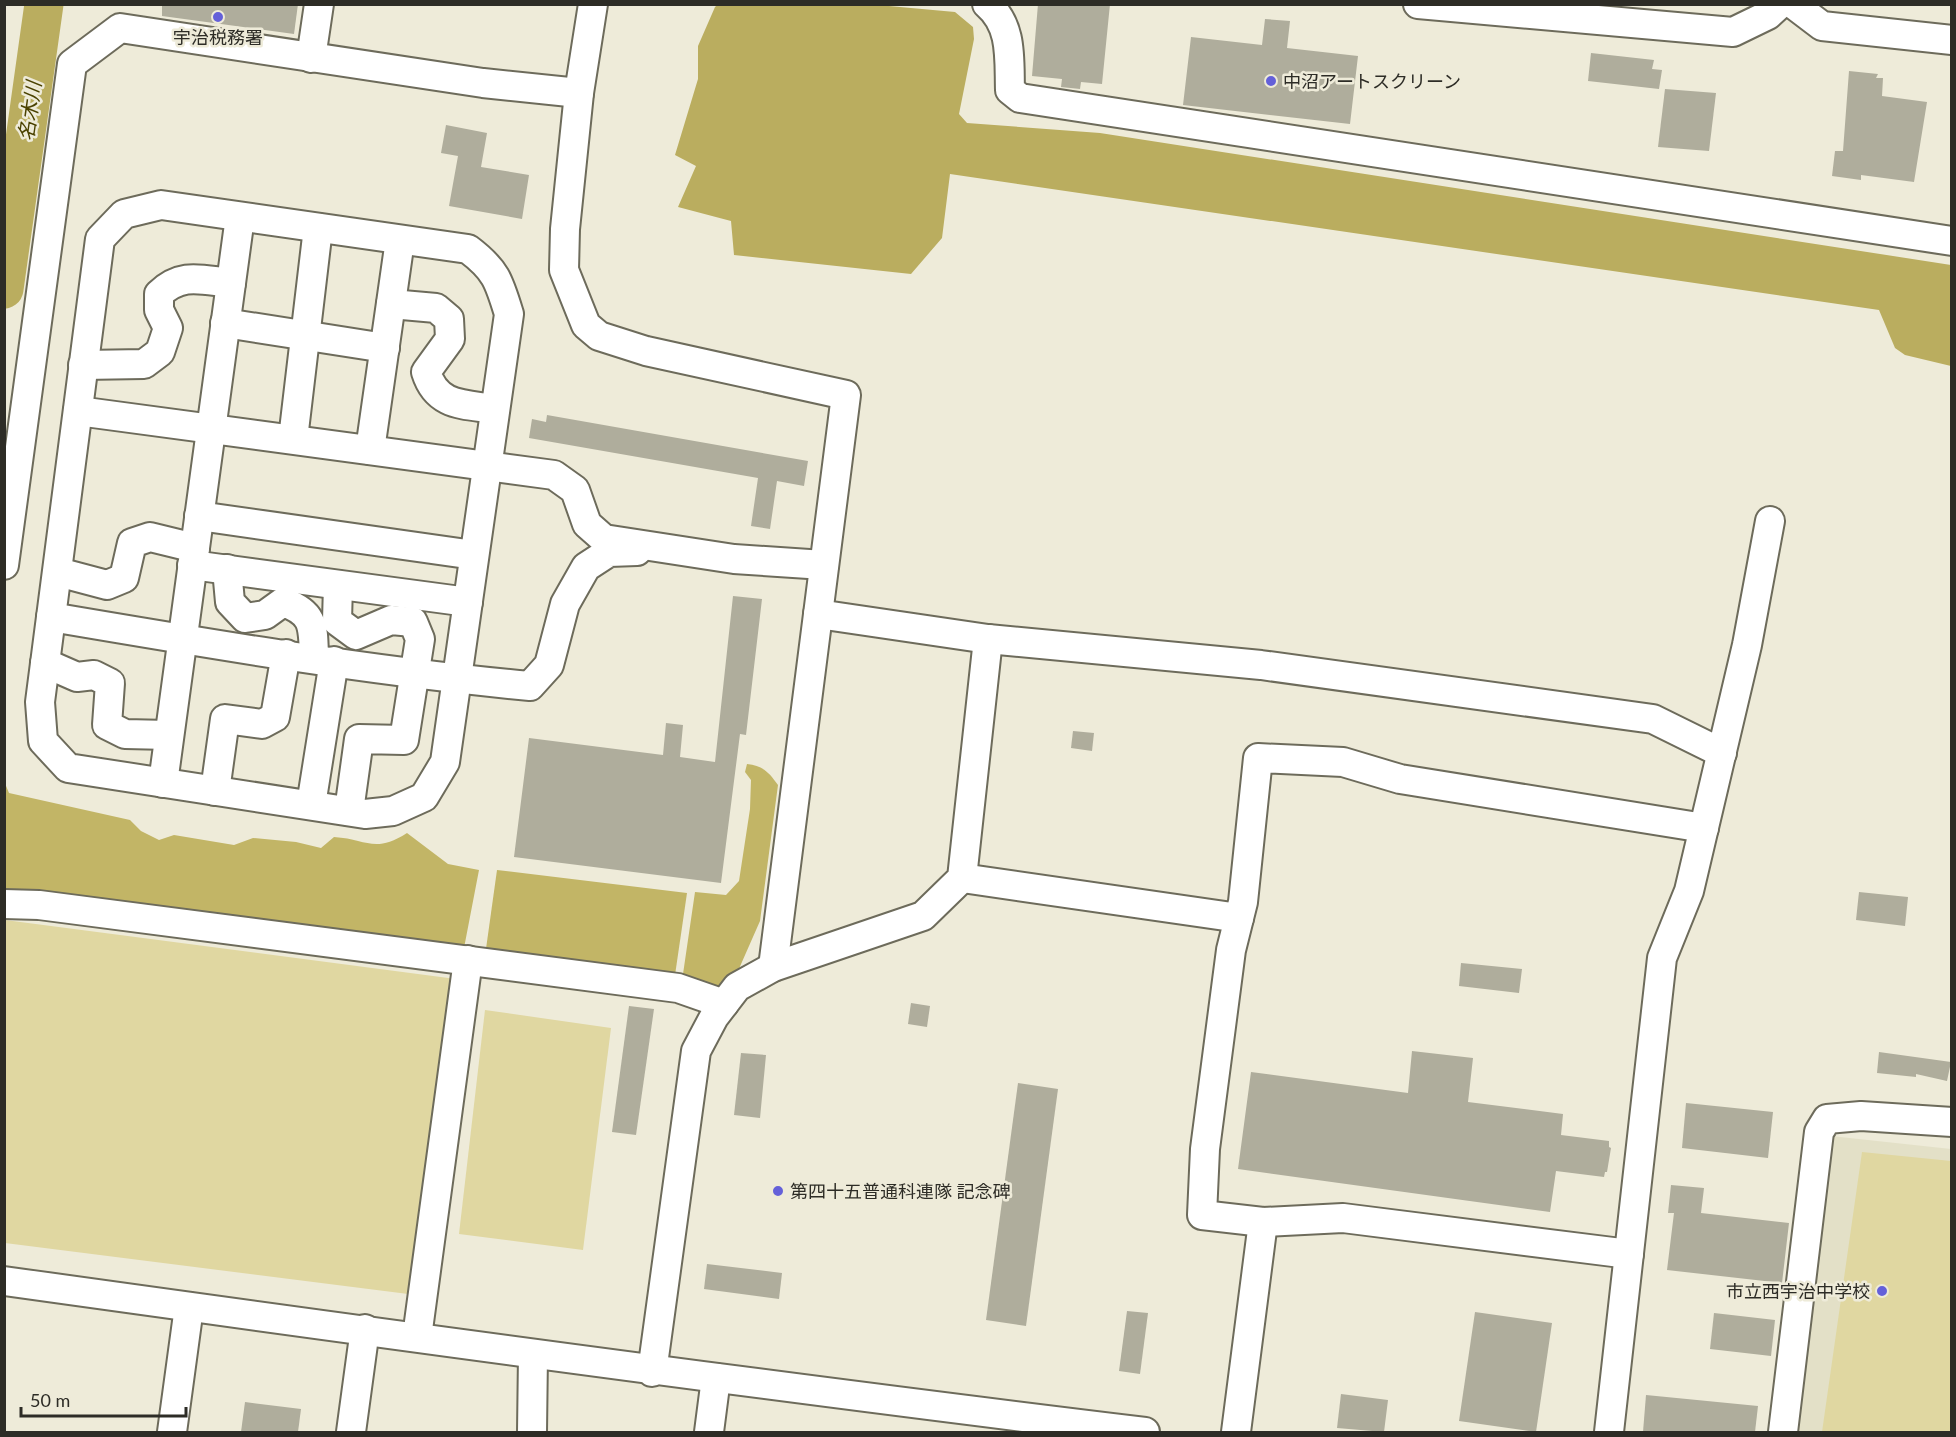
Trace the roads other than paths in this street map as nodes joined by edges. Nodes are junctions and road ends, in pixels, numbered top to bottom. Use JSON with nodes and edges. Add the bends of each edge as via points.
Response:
{"nodes":[{"id":1,"x":319,"y":4,"type":"edge"},
{"id":2,"x":593,"y":4,"type":"edge"},
{"id":3,"x":987,"y":4,"type":"edge"},
{"id":4,"x":1418,"y":4,"type":"edge"},
{"id":5,"x":1780,"y":4,"type":"edge"},
{"id":6,"x":1793,"y":4,"type":"edge"},
{"id":7,"x":1952,"y":40,"type":"edge"},
{"id":8,"x":311,"y":58,"type":"junction"},
{"id":9,"x":579,"y":93,"type":"junction"},
{"id":10,"x":240,"y":217,"type":"junction"},
{"id":11,"x":318,"y":228,"type":"junction"},
{"id":12,"x":400,"y":240,"type":"junction"},
{"id":13,"x":1952,"y":241,"type":"edge"},
{"id":14,"x":231,"y":283,"type":"junction"},
{"id":15,"x":391,"y":304,"type":"junction"},
{"id":16,"x":225,"y":323,"type":"junction"},
{"id":17,"x":305,"y":338,"type":"junction"},
{"id":18,"x":385,"y":348,"type":"junction"},
{"id":19,"x":83,"y":365,"type":"junction"},
{"id":20,"x":495,"y":409,"type":"junction"},
{"id":21,"x":78,"y":411,"type":"junction"},
{"id":22,"x":211,"y":428,"type":"junction"},
{"id":23,"x":292,"y":439,"type":"junction"},
{"id":24,"x":370,"y":450,"type":"junction"},
{"id":25,"x":487,"y":465,"type":"junction"},
{"id":26,"x":199,"y":516,"type":"junction"},
{"id":27,"x":1770,"y":521,"type":"dead end"},
{"id":28,"x":474,"y":555,"type":"junction"},
{"id":29,"x":193,"y":557,"type":"junction"},
{"id":30,"x":734,"y":559,"type":"junction"},
{"id":31,"x":4,"y":565,"type":"edge"},
{"id":32,"x":824,"y":566,"type":"junction"},
{"id":33,"x":227,"y":569,"type":"junction"},
{"id":34,"x":58,"y":572,"type":"junction"},
{"id":35,"x":338,"y":585,"type":"junction"},
{"id":36,"x":468,"y":602,"type":"junction"},
{"id":37,"x":818,"y":614,"type":"junction"},
{"id":38,"x":51,"y":617,"type":"junction"},
{"id":39,"x":988,"y":639,"type":"junction"},
{"id":40,"x":182,"y":640,"type":"junction"},
{"id":41,"x":286,"y":654,"type":"junction"},
{"id":42,"x":324,"y":660,"type":"junction"},
{"id":43,"x":45,"y":663,"type":"junction"},
{"id":44,"x":415,"y":673,"type":"junction"},
{"id":45,"x":457,"y":679,"type":"junction"},
{"id":46,"x":169,"y":735,"type":"junction"},
{"id":47,"x":1722,"y":753,"type":"junction"},
{"id":48,"x":162,"y":783,"type":"junction"},
{"id":49,"x":215,"y":791,"type":"junction"},
{"id":50,"x":311,"y":805,"type":"junction"},
{"id":51,"x":349,"y":811,"type":"junction"},
{"id":52,"x":1704,"y":828,"type":"junction"},
{"id":53,"x":962,"y":878,"type":"junction"},
{"id":54,"x":4,"y":904,"type":"edge"},
{"id":55,"x":1239,"y":918,"type":"junction"},
{"id":56,"x":468,"y":960,"type":"junction"},
{"id":57,"x":773,"y":967,"type":"junction"},
{"id":58,"x":724,"y":1004,"type":"junction"},
{"id":59,"x":1952,"y":1122,"type":"edge"},
{"id":60,"x":1263,"y":1222,"type":"junction"},
{"id":61,"x":1629,"y":1254,"type":"junction"},
{"id":62,"x":4,"y":1281,"type":"edge"},
{"id":63,"x":189,"y":1307,"type":"junction"},
{"id":64,"x":365,"y":1329,"type":"junction"},
{"id":65,"x":417,"y":1337,"type":"junction"},
{"id":66,"x":532,"y":1354,"type":"junction"},
{"id":67,"x":652,"y":1372,"type":"junction"},
{"id":68,"x":716,"y":1378,"type":"junction"},
{"id":69,"x":1098,"y":1430,"type":"edge"},
{"id":70,"x":172,"y":1432,"type":"edge"},
{"id":71,"x":351,"y":1432,"type":"edge"},
{"id":72,"x":532,"y":1432,"type":"edge"},
{"id":73,"x":709,"y":1432,"type":"edge"},
{"id":74,"x":1145,"y":1432,"type":"edge"},
{"id":75,"x":1236,"y":1432,"type":"edge"},
{"id":76,"x":1609,"y":1432,"type":"edge"},
{"id":77,"x":1783,"y":1432,"type":"edge"}],
"edges":[{"from":1,"to":8,"type":"street"},
{"from":2,"to":9,"type":"street"},
{"from":3,"to":13,"type":"street","via":[[1004,25],[1009,43],[1010,90],[1020,98]]},
{"from":4,"to":5,"type":"street","via":[[1733,32],[1768,15]]},
{"from":6,"to":7,"type":"street","via":[[1822,27]]},
{"from":8,"to":9,"type":"street"},
{"from":8,"to":31,"type":"street","via":[[120,28],[72,64]]},
{"from":9,"to":32,"type":"street","via":[[564,270],[586,325],[599,336],[646,351],[846,395]]},
{"from":10,"to":11,"type":"street"},
{"from":10,"to":14,"type":"street"},
{"from":10,"to":19,"type":"street","via":[[161,205],[124,214],[100,238]]},
{"from":11,"to":12,"type":"street"},
{"from":11,"to":17,"type":"street"},
{"from":12,"to":15,"type":"street"},
{"from":12,"to":20,"type":"street","via":[[468,249],[488,264],[500,284],[509,314]]},
{"from":14,"to":16,"type":"street"},
{"from":14,"to":19,"type":"street","via":[[189,278],[172,282],[159,294],[159,310],[168,328],[160,352],[144,363]]},
{"from":15,"to":18,"type":"street"},
{"from":15,"to":20,"type":"street","via":[[436,308],[449,319],[450,339],[426,372],[431,387],[445,400]]},
{"from":16,"to":17,"type":"street"},
{"from":16,"to":22,"type":"street"},
{"from":17,"to":18,"type":"street"},
{"from":17,"to":23,"type":"street"},
{"from":18,"to":24,"type":"street"},
{"from":19,"to":21,"type":"street"},
{"from":20,"to":25,"type":"street"},
{"from":21,"to":22,"type":"street"},
{"from":21,"to":34,"type":"street"},
{"from":22,"to":23,"type":"street"},
{"from":22,"to":26,"type":"street"},
{"from":23,"to":24,"type":"street"},
{"from":24,"to":25,"type":"street"},
{"from":25,"to":28,"type":"street"},
{"from":25,"to":30,"type":"street","via":[[554,475],[574,490],[587,524],[604,539]]},
{"from":26,"to":28,"type":"street"},
{"from":26,"to":29,"type":"street"},
{"from":27,"to":47,"type":"street","via":[[1748,645]]},
{"from":28,"to":36,"type":"street"},
{"from":29,"to":33,"type":"street"},
{"from":29,"to":34,"type":"street","via":[[150,537],[132,543],[124,578],[107,585]]},
{"from":29,"to":40,"type":"street"},
{"from":30,"to":32,"type":"street"},
{"from":30,"to":45,"type":"street","via":[[630,550],[609,552],[586,567],[565,604],[549,665],[530,686]]},
{"from":32,"to":37,"type":"street"},
{"from":33,"to":35,"type":"street"},
{"from":33,"to":42,"type":"street","via":[[230,602],[245,618],[265,615],[283,602],[300,608],[313,626]]},
{"from":34,"to":38,"type":"street"},
{"from":35,"to":36,"type":"street"},
{"from":35,"to":44,"type":"street","via":[[337,621],[356,635],[391,620],[413,622],[420,639]]},
{"from":36,"to":45,"type":"street"},
{"from":37,"to":39,"type":"street"},
{"from":37,"to":57,"type":"street"},
{"from":38,"to":40,"type":"street"},
{"from":38,"to":43,"type":"street"},
{"from":39,"to":47,"type":"street","via":[[1261,665],[1653,719]]},
{"from":39,"to":53,"type":"street"},
{"from":40,"to":41,"type":"street"},
{"from":40,"to":46,"type":"street"},
{"from":41,"to":42,"type":"street"},
{"from":41,"to":49,"type":"street","via":[[275,717],[262,724],[225,719]]},
{"from":42,"to":44,"type":"street"},
{"from":42,"to":50,"type":"street"},
{"from":43,"to":46,"type":"street","via":[[77,677],[94,675],[110,683],[107,725],[124,734]]},
{"from":43,"to":48,"type":"street","via":[[40,702],[43,741],[68,768]]},
{"from":44,"to":45,"type":"street"},
{"from":44,"to":51,"type":"street","via":[[404,740],[359,739]]},
{"from":45,"to":51,"type":"street","via":[[445,762],[424,796],[393,811]]},
{"from":46,"to":48,"type":"street"},
{"from":47,"to":52,"type":"street"},
{"from":48,"to":49,"type":"street"},
{"from":49,"to":50,"type":"street"},
{"from":50,"to":51,"type":"street"},
{"from":52,"to":55,"type":"street","via":[[1400,778],[1343,762],[1258,758],[1244,902]]},
{"from":52,"to":61,"type":"street","via":[[1689,891],[1662,958]]},
{"from":53,"to":55,"type":"street"},
{"from":53,"to":57,"type":"street","via":[[923,916]]},
{"from":54,"to":56,"type":"street","via":[[39,905]]},
{"from":55,"to":60,"type":"street","via":[[1205,1149],[1202,1215]]},
{"from":56,"to":58,"type":"street","via":[[678,988]]},
{"from":56,"to":65,"type":"street"},
{"from":57,"to":58,"type":"street","via":[[737,987]]},
{"from":58,"to":67,"type":"street","via":[[696,1051]]},
{"from":59,"to":77,"type":"street","via":[[1862,1116],[1827,1119],[1819,1132]]},
{"from":60,"to":61,"type":"street","via":[[1343,1218]]},
{"from":60,"to":75,"type":"street"},
{"from":61,"to":76,"type":"street"},
{"from":62,"to":63,"type":"street"},
{"from":63,"to":64,"type":"street"},
{"from":63,"to":70,"type":"street"},
{"from":64,"to":65,"type":"street"},
{"from":64,"to":71,"type":"street"},
{"from":65,"to":66,"type":"street"},
{"from":66,"to":67,"type":"street"},
{"from":66,"to":72,"type":"street"},
{"from":67,"to":68,"type":"street"},
{"from":68,"to":69,"type":"street"},
{"from":68,"to":73,"type":"street"},
{"from":69,"to":74,"type":"street"}]}
